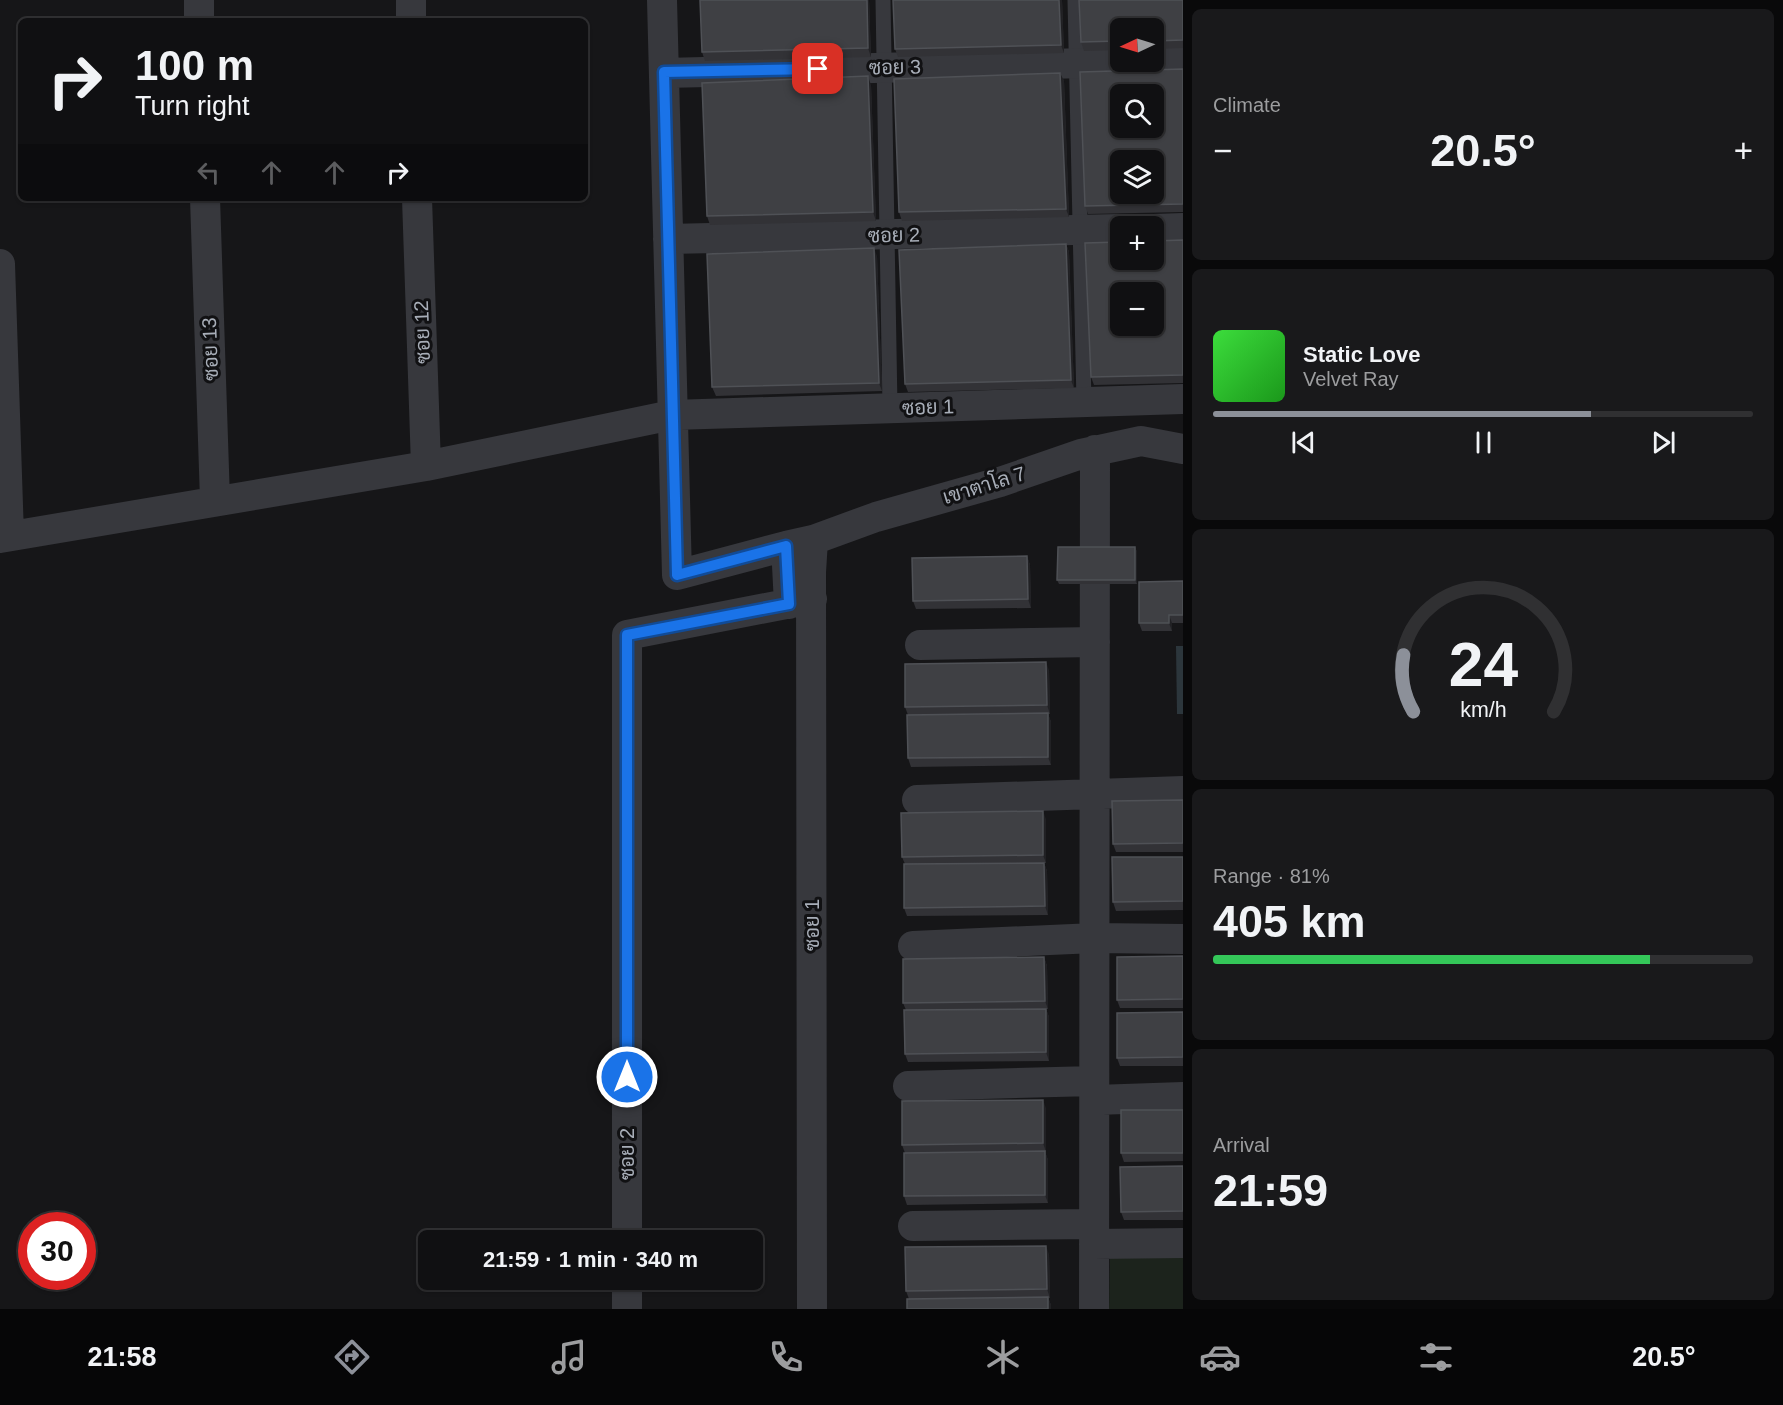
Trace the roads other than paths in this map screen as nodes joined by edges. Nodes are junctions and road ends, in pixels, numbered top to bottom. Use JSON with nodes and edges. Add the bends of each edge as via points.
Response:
{"nodes":[{"id":1,"x":199,"y":0,"type":"edge"},
{"id":2,"x":411,"y":0,"type":"edge"},
{"id":3,"x":662,"y":0,"type":"edge"},
{"id":4,"x":883,"y":0,"type":"edge"},
{"id":5,"x":1075,"y":0,"type":"edge"},
{"id":6,"x":199,"y":18,"type":"edge"},
{"id":7,"x":411,"y":18,"type":"edge"},
{"id":8,"x":1183,"y":60,"type":"edge"},
{"id":9,"x":1164,"y":61,"type":"edge"},
{"id":10,"x":1110,"y":62,"type":"edge"},
{"id":11,"x":1076,"y":63,"type":"junction"},
{"id":12,"x":884,"y":67,"type":"junction"},
{"id":13,"x":664,"y":72,"type":"junction"},
{"id":14,"x":205,"y":201,"type":"edge"},
{"id":15,"x":417,"y":201,"type":"edge"},
{"id":16,"x":1183,"y":228,"type":"edge"},
{"id":17,"x":1110,"y":229,"type":"edge"},
{"id":18,"x":1164,"y":229,"type":"edge"},
{"id":19,"x":1080,"y":230,"type":"junction"},
{"id":20,"x":887,"y":235,"type":"junction"},
{"id":21,"x":668,"y":239,"type":"junction"},
{"id":22,"x":0,"y":264,"type":"edge"},
{"id":23,"x":1183,"y":399,"type":"edge"},
{"id":24,"x":1084,"y":402,"type":"junction"},
{"id":25,"x":890,"y":408,"type":"junction"},
{"id":26,"x":672,"y":415,"type":"junction"},
{"id":27,"x":1183,"y":449,"type":"edge"},
{"id":28,"x":1095,"y":450,"type":"junction"},
{"id":29,"x":426,"y":466,"type":"junction"},
{"id":30,"x":215,"y":500,"type":"junction"},
{"id":31,"x":5,"y":537,"type":"edge"},
{"id":32,"x":800,"y":543,"type":"junction"},
{"id":33,"x":801,"y":602,"type":"junction"},
{"id":34,"x":1095,"y":642,"type":"junction"},
{"id":35,"x":920,"y":645,"type":"dead end"},
{"id":36,"x":1183,"y":791,"type":"edge"},
{"id":37,"x":1095,"y":794,"type":"junction"},
{"id":38,"x":917,"y":800,"type":"dead end"},
{"id":39,"x":1095,"y":938,"type":"junction"},
{"id":40,"x":1183,"y":939,"type":"edge"},
{"id":41,"x":913,"y":946,"type":"dead end"},
{"id":42,"x":908,"y":1086,"type":"dead end"},
{"id":43,"x":1094,"y":1091,"type":"junction"},
{"id":44,"x":1183,"y":1097,"type":"edge"},
{"id":45,"x":913,"y":1226,"type":"dead end"},
{"id":46,"x":627,"y":1230,"type":"edge"},
{"id":47,"x":1094,"y":1234,"type":"junction"},
{"id":48,"x":1183,"y":1243,"type":"edge"},
{"id":49,"x":627,"y":1290,"type":"edge"},
{"id":50,"x":627,"y":1309,"type":"edge"},
{"id":51,"x":812,"y":1309,"type":"edge"},
{"id":52,"x":1094,"y":1309,"type":"edge"}],
"edges":[{"from":1,"to":6,"type":"street"},
{"from":2,"to":7,"type":"street"},
{"from":3,"to":13,"type":"street"},
{"from":4,"to":12,"type":"lane"},
{"from":5,"to":11,"type":"lane"},
{"from":8,"to":9,"type":"street"},
{"from":10,"to":11,"type":"street","name":"ซอย 3"},
{"from":11,"to":12,"type":"street","name":"ซอย 3"},
{"from":11,"to":19,"type":"lane"},
{"from":12,"to":13,"type":"street","name":"ซอย 3"},
{"from":12,"to":20,"type":"lane"},
{"from":13,"to":21,"type":"street"},
{"from":14,"to":30,"type":"street","name":"ซอย 13"},
{"from":15,"to":29,"type":"street","name":"ซอย 12"},
{"from":16,"to":18,"type":"street"},
{"from":17,"to":19,"type":"street","name":"ซอย 2"},
{"from":19,"to":20,"type":"street","name":"ซอย 2"},
{"from":19,"to":24,"type":"lane"},
{"from":20,"to":21,"type":"street","name":"ซอย 2"},
{"from":20,"to":25,"type":"lane"},
{"from":21,"to":26,"type":"street"},
{"from":22,"to":31,"type":"street"},
{"from":23,"to":24,"type":"street","name":"ซอย 1"},
{"from":24,"to":25,"type":"street","name":"ซอย 1"},
{"from":25,"to":26,"type":"street","name":"ซอย 1"},
{"from":26,"to":29,"type":"street","name":"ซอย 1"},
{"from":26,"to":32,"type":"street","name":"เขาตาโล 7","via":[[677,575]]},
{"from":27,"to":28,"type":"street","name":"เขาตาโล 7","via":[[1141,441]]},
{"from":28,"to":32,"type":"street","name":"เขาตาโล 7"},
{"from":28,"to":34,"type":"street"},
{"from":29,"to":30,"type":"street","name":"ซอย 1"},
{"from":30,"to":31,"type":"street","name":"ซอย 1"},
{"from":32,"to":33,"type":"street","name":"ซอย 1"},
{"from":33,"to":46,"type":"street","name":"ซอย 2","via":[[627,635]]},
{"from":33,"to":51,"type":"street","name":"ซอย 1"},
{"from":34,"to":35,"type":"street"},
{"from":34,"to":37,"type":"street"},
{"from":36,"to":37,"type":"street"},
{"from":37,"to":38,"type":"street"},
{"from":37,"to":39,"type":"street"},
{"from":39,"to":40,"type":"street"},
{"from":39,"to":41,"type":"street"},
{"from":39,"to":43,"type":"street"},
{"from":42,"to":43,"type":"street"},
{"from":43,"to":44,"type":"street"},
{"from":43,"to":47,"type":"street"},
{"from":45,"to":47,"type":"street"},
{"from":47,"to":48,"type":"street"},
{"from":47,"to":52,"type":"street"},
{"from":49,"to":50,"type":"street"}]}
